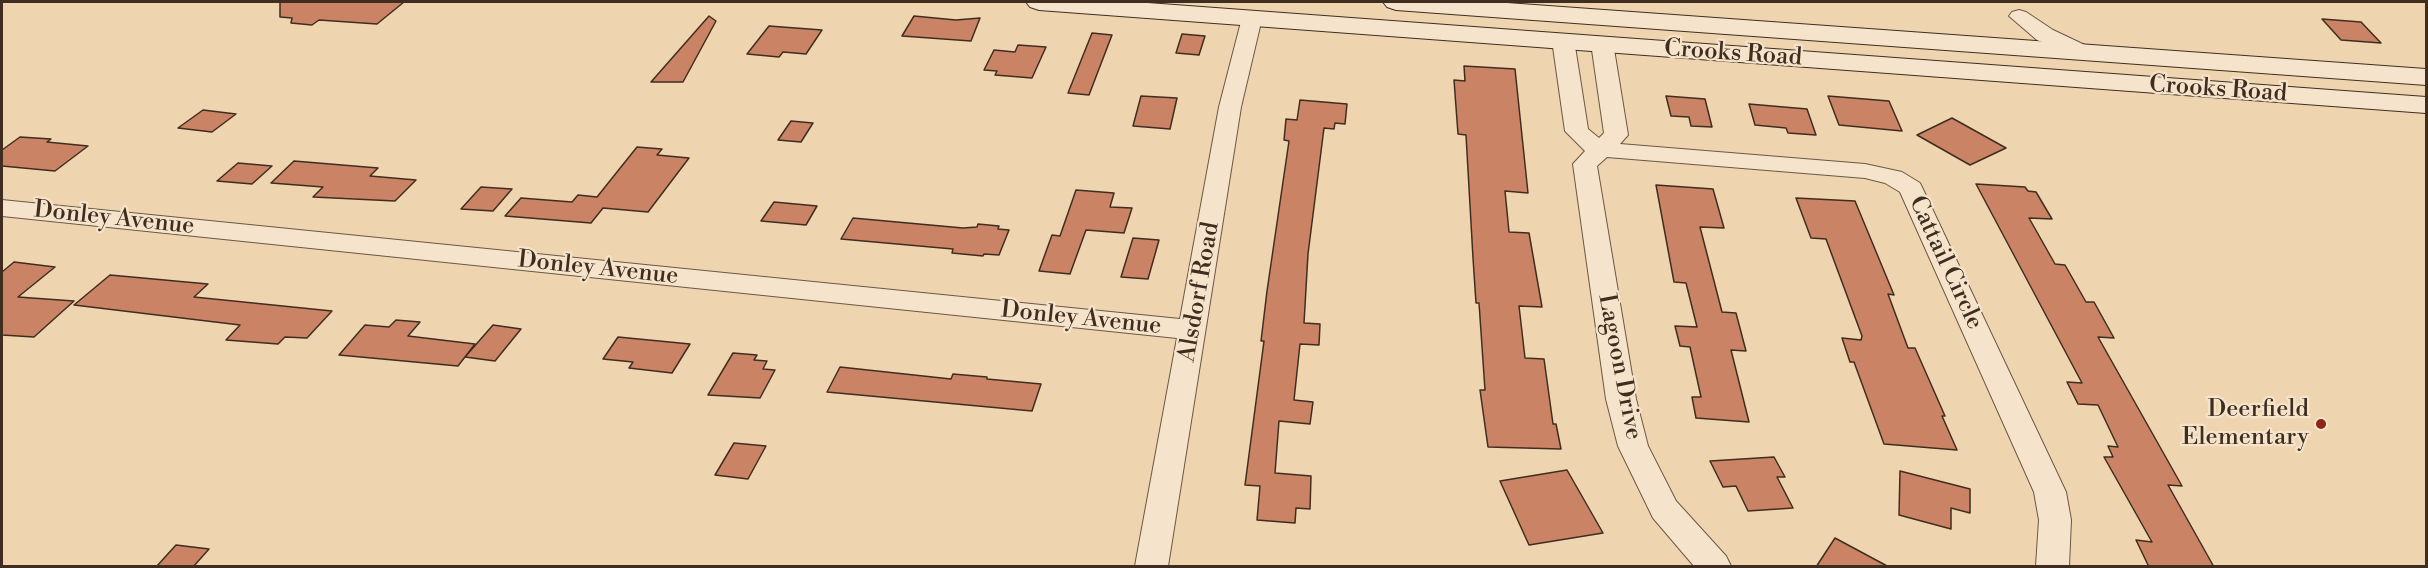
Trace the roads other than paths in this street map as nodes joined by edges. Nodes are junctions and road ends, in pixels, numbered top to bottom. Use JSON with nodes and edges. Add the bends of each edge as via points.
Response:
{"nodes":[{"id":1,"x":1039,"y":2,"type":"edge"},
{"id":2,"x":1396,"y":2,"type":"edge"},
{"id":3,"x":2015,"y":9,"type":"edge"},
{"id":4,"x":1252,"y":18,"type":"junction"},
{"id":5,"x":1719,"y":26,"type":"junction"},
{"id":6,"x":1563,"y":40,"type":"junction"},
{"id":7,"x":1602,"y":44,"type":"junction"},
{"id":8,"x":1998,"y":46,"type":"junction"},
{"id":9,"x":1694,"y":51,"type":"junction"},
{"id":10,"x":2081,"y":52,"type":"junction"},
{"id":11,"x":2049,"y":77,"type":"junction"},
{"id":12,"x":2427,"y":77,"type":"edge"},
{"id":13,"x":2427,"y":105,"type":"edge"},
{"id":14,"x":1598,"y":149,"type":"junction"},
{"id":15,"x":2,"y":208,"type":"edge"},
{"id":16,"x":1194,"y":330,"type":"junction"},
{"id":17,"x":1152,"y":567,"type":"edge"},
{"id":18,"x":1714,"y":567,"type":"edge"},
{"id":19,"x":2053,"y":567,"type":"edge"}],
"edges":[{"from":1,"to":4,"type":"main road","name":"Crooks Road"},
{"from":2,"to":5,"type":"main road","name":"Crooks Road"},
{"from":3,"to":8,"type":"street","via":[[2016,33]]},
{"from":3,"to":10,"type":"street","via":[[2045,35]]},
{"from":4,"to":6,"type":"main road","name":"Crooks Road"},
{"from":4,"to":16,"type":"street","name":"Alsdorf Road","via":[[1230,107]]},
{"from":5,"to":8,"type":"main road","name":"Crooks Road"},
{"from":5,"to":9,"type":"main road","via":[[1729,38],[1726,43]]},
{"from":6,"to":7,"type":"main road","name":"Crooks Road"},
{"from":6,"to":14,"type":"street","via":[[1577,131]]},
{"from":7,"to":9,"type":"main road","name":"Crooks Road"},
{"from":7,"to":14,"type":"street","name":"Lagoon Drive","via":[[1616,135]]},
{"from":8,"to":10,"type":"main road","name":"Crooks Road"},
{"from":9,"to":11,"type":"main road","name":"Crooks Road"},
{"from":10,"to":11,"type":"main road","via":[[2055,58],[2047,69]]},
{"from":10,"to":12,"type":"main road","name":"Crooks Road"},
{"from":11,"to":13,"type":"main road","name":"Crooks Road"},
{"from":14,"to":18,"type":"street","name":"Lagoon Drive","via":[[1585,164],[1621,399],[1633,446],[1664,509]]},
{"from":14,"to":19,"type":"street","name":"Cattail Circle","via":[[1865,171],[1893,177],[1911,188],[2050,492],[2055,520]]},
{"from":15,"to":16,"type":"street","name":"Donley Avenue"},
{"from":16,"to":17,"type":"street","name":"Alsdorf Road"}]}
